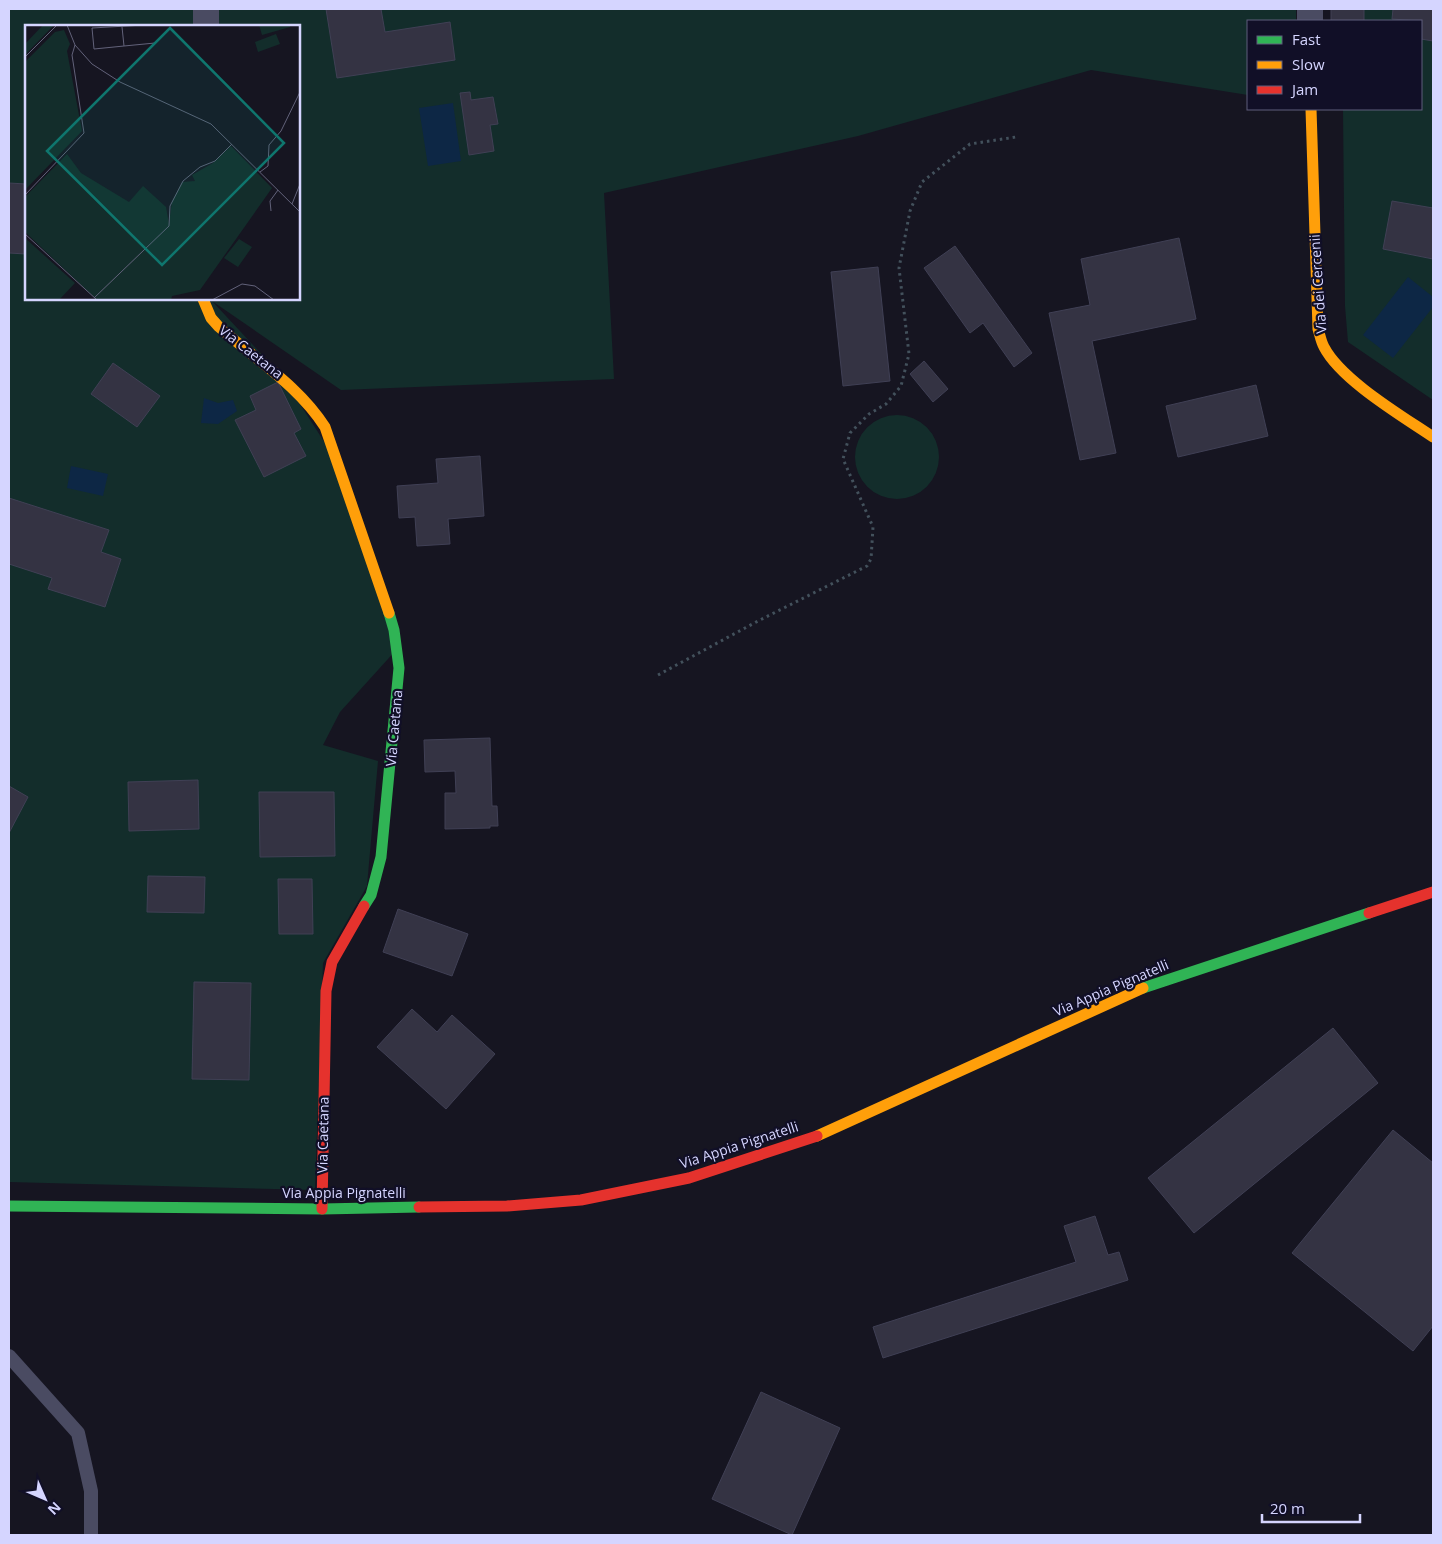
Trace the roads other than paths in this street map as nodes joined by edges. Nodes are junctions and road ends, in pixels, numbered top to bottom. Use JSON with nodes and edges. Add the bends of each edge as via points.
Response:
{"nodes":[{"id":1,"x":206,"y":9,"type":"edge"},
{"id":2,"x":206,"y":25,"type":"edge"},
{"id":3,"x":1311,"y":110,"type":"edge"},
{"id":4,"x":203,"y":300,"type":"edge"},
{"id":5,"x":1433,"y":437,"type":"edge"},
{"id":6,"x":1433,"y":892,"type":"edge"},
{"id":7,"x":9,"y":1206,"type":"edge"},
{"id":8,"x":322,"y":1209,"type":"junction"},
{"id":9,"x":9,"y":1356,"type":"edge"},
{"id":10,"x":90,"y":1535,"type":"edge"}],
"edges":[{"from":1,"to":2,"type":"street"},
{"from":3,"to":5,"type":"street","name":"Via dei Cercenii","via":[[1318,329],[1324,348],[1360,384]]},
{"from":4,"to":8,"type":"street","name":"Via Caetana","via":[[219,327],[292,384],[310,402],[322,421],[388,610],[397,649],[398,685],[381,857],[371,895],[332,962],[326,991]]},
{"from":6,"to":8,"type":"street","name":"Via Appia Pignatelli","via":[[1142,988],[821,1135],[689,1178],[581,1200],[507,1206]]},
{"from":7,"to":8,"type":"street","name":"Via Appia Pignatelli"},
{"from":9,"to":10,"type":"lane","via":[[78,1432],[91,1491]]}]}
